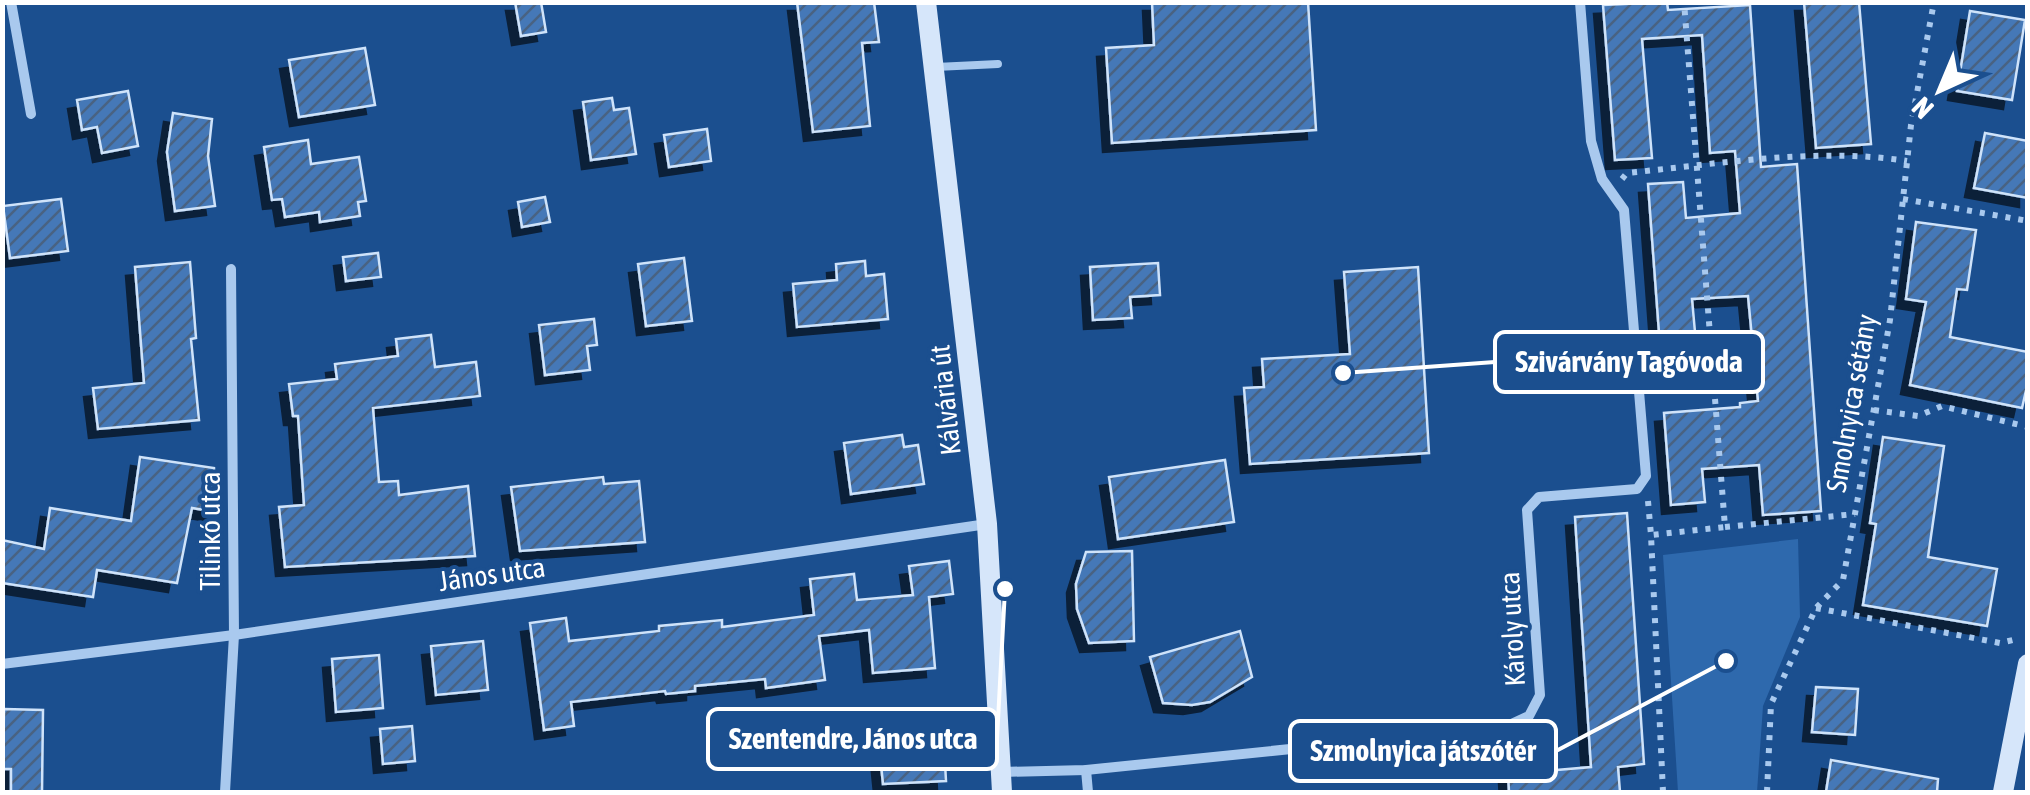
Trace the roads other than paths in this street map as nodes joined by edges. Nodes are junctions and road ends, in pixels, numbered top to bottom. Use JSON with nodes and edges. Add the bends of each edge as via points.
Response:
{"nodes":[{"id":1,"x":11,"y":2,"type":"edge"},
{"id":2,"x":926,"y":2,"type":"edge"},
{"id":3,"x":1580,"y":2,"type":"edge"},
{"id":4,"x":998,"y":64,"type":"dead end"},
{"id":5,"x":936,"y":67,"type":"junction"},
{"id":6,"x":31,"y":114,"type":"dead end"},
{"id":7,"x":231,"y":269,"type":"dead end"},
{"id":8,"x":987,"y":524,"type":"junction"},
{"id":9,"x":234,"y":635,"type":"junction"},
{"id":10,"x":2,"y":664,"type":"edge"},
{"id":11,"x":2028,"y":664,"type":"edge"},
{"id":12,"x":1086,"y":770,"type":"junction"},
{"id":13,"x":1002,"y":782,"type":"edge"},
{"id":14,"x":225,"y":792,"type":"edge"},
{"id":15,"x":1088,"y":792,"type":"edge"},
{"id":16,"x":2003,"y":792,"type":"edge"}],
"edges":[{"from":1,"to":6,"type":"street"},
{"from":2,"to":5,"type":"street","name":"Kálvária út"},
{"from":3,"to":12,"type":"street","name":"Károly utca","via":[[1591,141],[1602,179],[1624,210],[1646,476],[1637,490],[1540,497],[1528,510],[1540,695],[1529,716],[1506,727]]},
{"from":4,"to":5,"type":"lane"},
{"from":5,"to":8,"type":"street","name":"Kálvária út"},
{"from":7,"to":9,"type":"street","name":"Tilinkó utca"},
{"from":8,"to":9,"type":"street","name":"János utca"},
{"from":8,"to":13,"type":"street","name":"Kálvária út"},
{"from":9,"to":10,"type":"street","name":"János utca"},
{"from":9,"to":14,"type":"street","name":"Tilinkó utca"},
{"from":11,"to":16,"type":"street"},
{"from":12,"to":13,"type":"street","name":"Károly utca"},
{"from":12,"to":15,"type":"street"}]}
